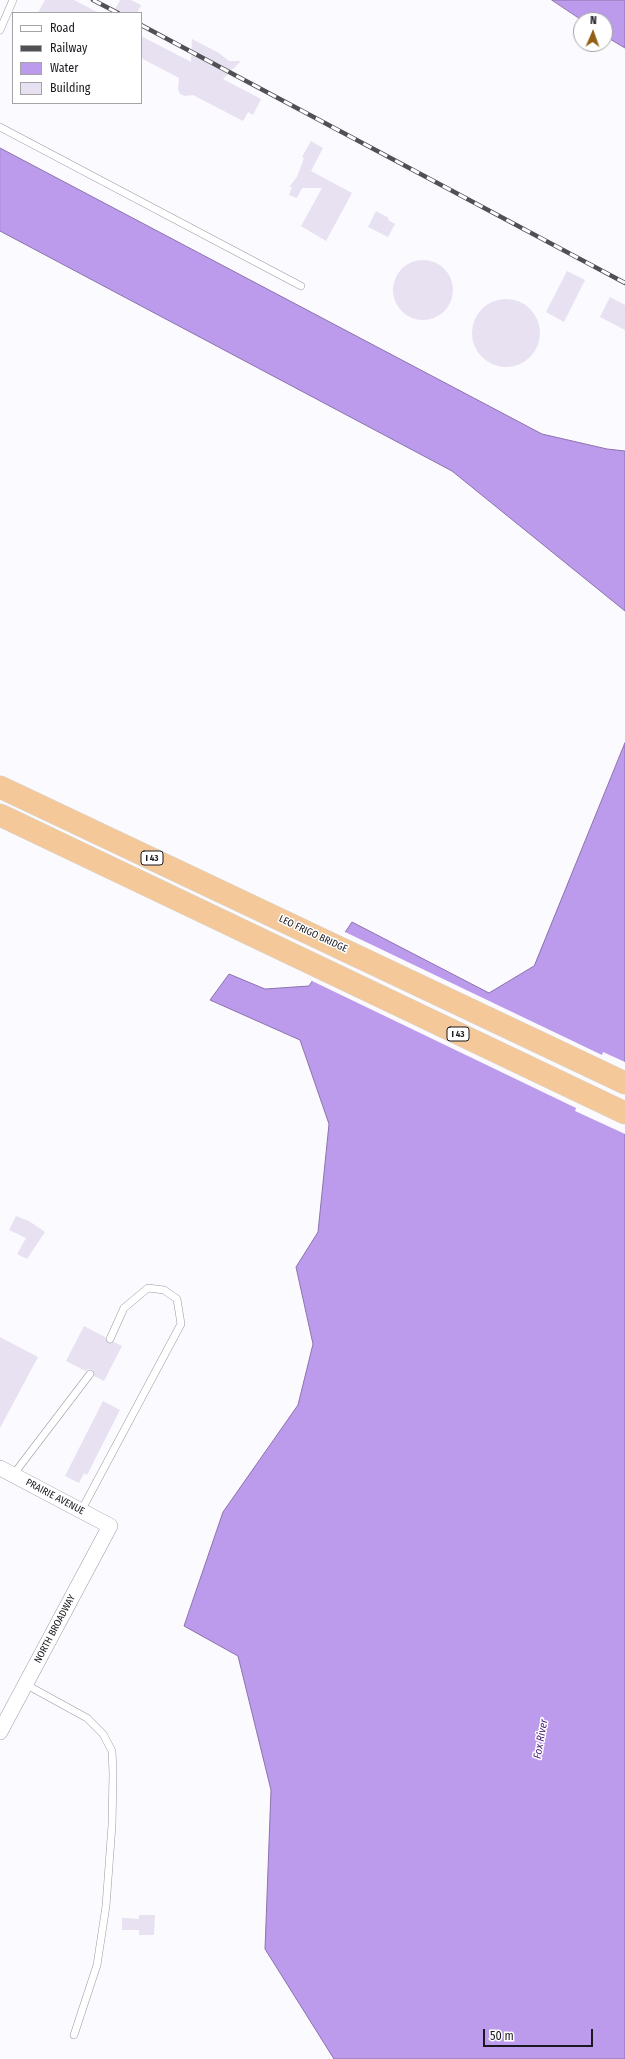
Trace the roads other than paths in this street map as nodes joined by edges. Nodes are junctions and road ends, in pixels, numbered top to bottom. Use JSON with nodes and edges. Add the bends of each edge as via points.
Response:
{"nodes":[{"id":1,"x":12,"y":0,"type":"edge"},
{"id":2,"x":0,"y":30,"type":"edge"},
{"id":3,"x":0,"y":127,"type":"edge"},
{"id":4,"x":301,"y":286,"type":"dead end"},
{"id":5,"x":0,"y":787,"type":"edge"},
{"id":6,"x":0,"y":815,"type":"edge"},
{"id":7,"x":625,"y":1083,"type":"edge"},
{"id":8,"x":625,"y":1113,"type":"edge"},
{"id":9,"x":110,"y":1339,"type":"dead end"},
{"id":10,"x":90,"y":1374,"type":"dead end"},
{"id":11,"x":0,"y":1468,"type":"edge"},
{"id":12,"x":13,"y":1476,"type":"junction"},
{"id":13,"x":81,"y":1511,"type":"junction"},
{"id":14,"x":110,"y":1526,"type":"joint"},
{"id":15,"x":25,"y":1684,"type":"junction"},
{"id":16,"x":0,"y":1732,"type":"edge"},
{"id":17,"x":74,"y":2035,"type":"dead end"}],
"edges":[{"from":1,"to":2,"type":"lane"},
{"from":3,"to":4,"type":"lane"},
{"from":5,"to":7,"type":"highway","name":"LEO FRIGO BRIDGE","number":"I 43"},
{"from":6,"to":8,"type":"highway","number":"I 43"},
{"from":9,"to":13,"type":"lane","via":[[124,1308],[148,1288],[164,1290],[177,1299],[181,1324]]},
{"from":10,"to":12,"type":"lane"},
{"from":11,"to":12,"type":"street","name":"PRAIRIE AVENUE"},
{"from":12,"to":13,"type":"street","name":"PRAIRIE AVENUE"},
{"from":13,"to":14,"type":"street","name":"PRAIRIE AVENUE"},
{"from":14,"to":15,"type":"street","name":"NORTH BROADWAY"},
{"from":15,"to":16,"type":"street","name":"NORTH BROADWAY"},
{"from":15,"to":17,"type":"lane","via":[[88,1718],[103,1734],[112,1751],[112,1825],[106,1906],[97,1965]]}]}
